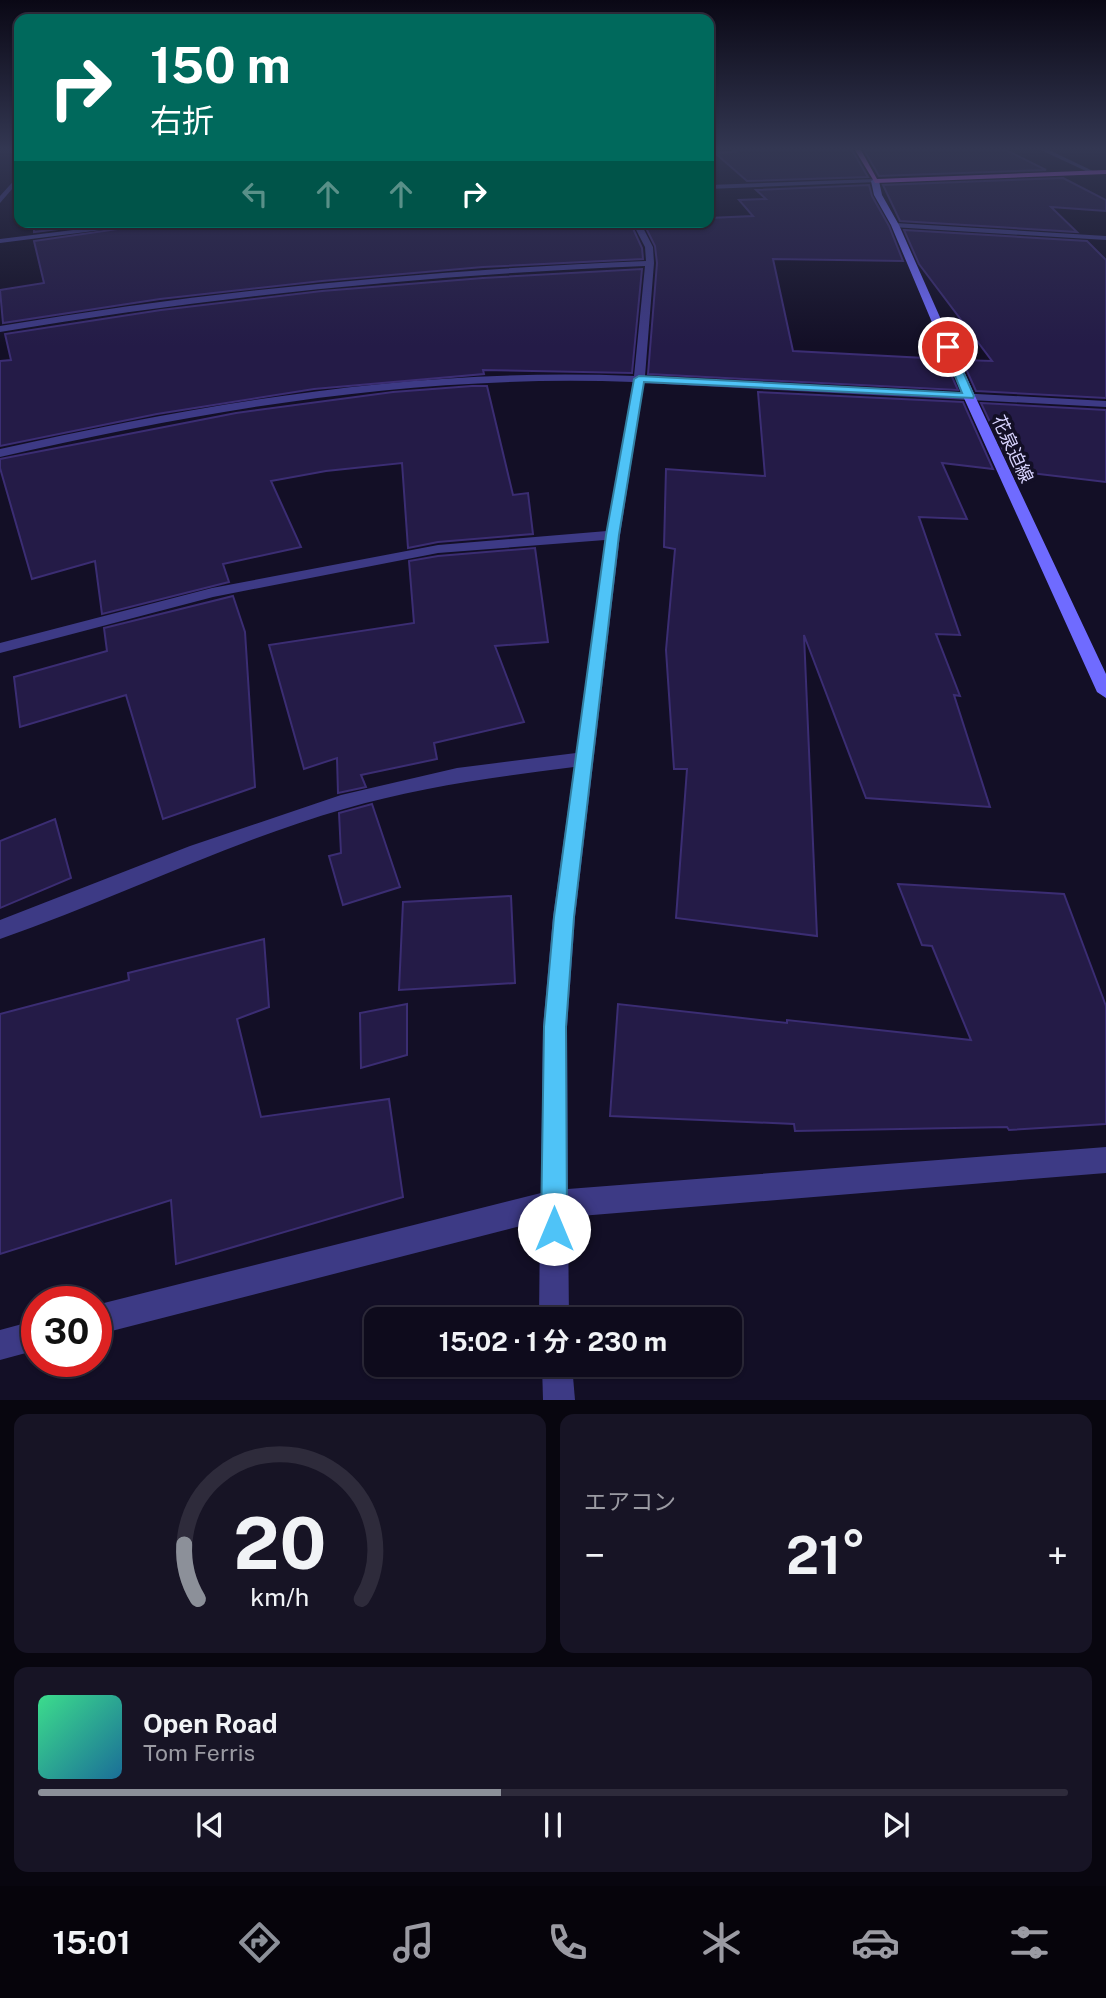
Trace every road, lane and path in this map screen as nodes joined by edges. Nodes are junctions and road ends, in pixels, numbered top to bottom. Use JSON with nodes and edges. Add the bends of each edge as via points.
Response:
{"nodes":[{"id":1,"x":890,"y":215,"type":"edge"},
{"id":2,"x":895,"y":225,"type":"junction"},
{"id":3,"x":107,"y":228,"type":"edge"},
{"id":4,"x":639,"y":228,"type":"edge"},
{"id":5,"x":1106,"y":238,"type":"edge"},
{"id":6,"x":1,"y":240,"type":"edge"},
{"id":7,"x":650,"y":263,"type":"junction"},
{"id":8,"x":0,"y":329,"type":"edge"},
{"id":9,"x":639,"y":379,"type":"junction"},
{"id":10,"x":969,"y":396,"type":"junction"},
{"id":11,"x":1106,"y":404,"type":"edge"},
{"id":12,"x":0,"y":453,"type":"edge"},
{"id":13,"x":613,"y":535,"type":"junction"},
{"id":14,"x":0,"y":648,"type":"edge"},
{"id":15,"x":1106,"y":692,"type":"edge"},
{"id":16,"x":583,"y":759,"type":"junction"},
{"id":17,"x":0,"y":930,"type":"edge"},
{"id":18,"x":1106,"y":1160,"type":"edge"},
{"id":19,"x":554,"y":1203,"type":"junction"},
{"id":20,"x":554,"y":1307,"type":"edge"},
{"id":21,"x":112,"y":1316,"type":"edge"},
{"id":22,"x":21,"y":1339,"type":"edge"},
{"id":23,"x":0,"y":1345,"type":"edge"},
{"id":24,"x":558,"y":1377,"type":"edge"},
{"id":25,"x":559,"y":1399,"type":"edge"}],
"edges":[{"from":1,"to":2,"type":"main road","name":"花泉迫線"},
{"from":2,"to":5,"type":"street"},
{"from":2,"to":10,"type":"main road","name":"花泉迫線"},
{"from":3,"to":6,"type":"street"},
{"from":4,"to":7,"type":"street","via":[[649,247]]},
{"from":7,"to":8,"type":"street","via":[[541,267],[319,286],[156,304]]},
{"from":7,"to":9,"type":"street"},
{"from":9,"to":10,"type":"street"},
{"from":9,"to":12,"type":"street","via":[[509,377],[341,391],[115,428]]},
{"from":9,"to":13,"type":"street"},
{"from":10,"to":11,"type":"street"},
{"from":10,"to":15,"type":"main road","name":"花泉迫線"},
{"from":13,"to":14,"type":"street","via":[[438,549],[388,558],[212,593]]},
{"from":13,"to":16,"type":"street"},
{"from":16,"to":17,"type":"street","via":[[457,775],[341,802],[197,852]]},
{"from":16,"to":19,"type":"street","via":[[555,1027]]},
{"from":18,"to":19,"type":"street"},
{"from":19,"to":20,"type":"street"},
{"from":19,"to":21,"type":"street"},
{"from":22,"to":23,"type":"street"},
{"from":24,"to":25,"type":"street"}]}
